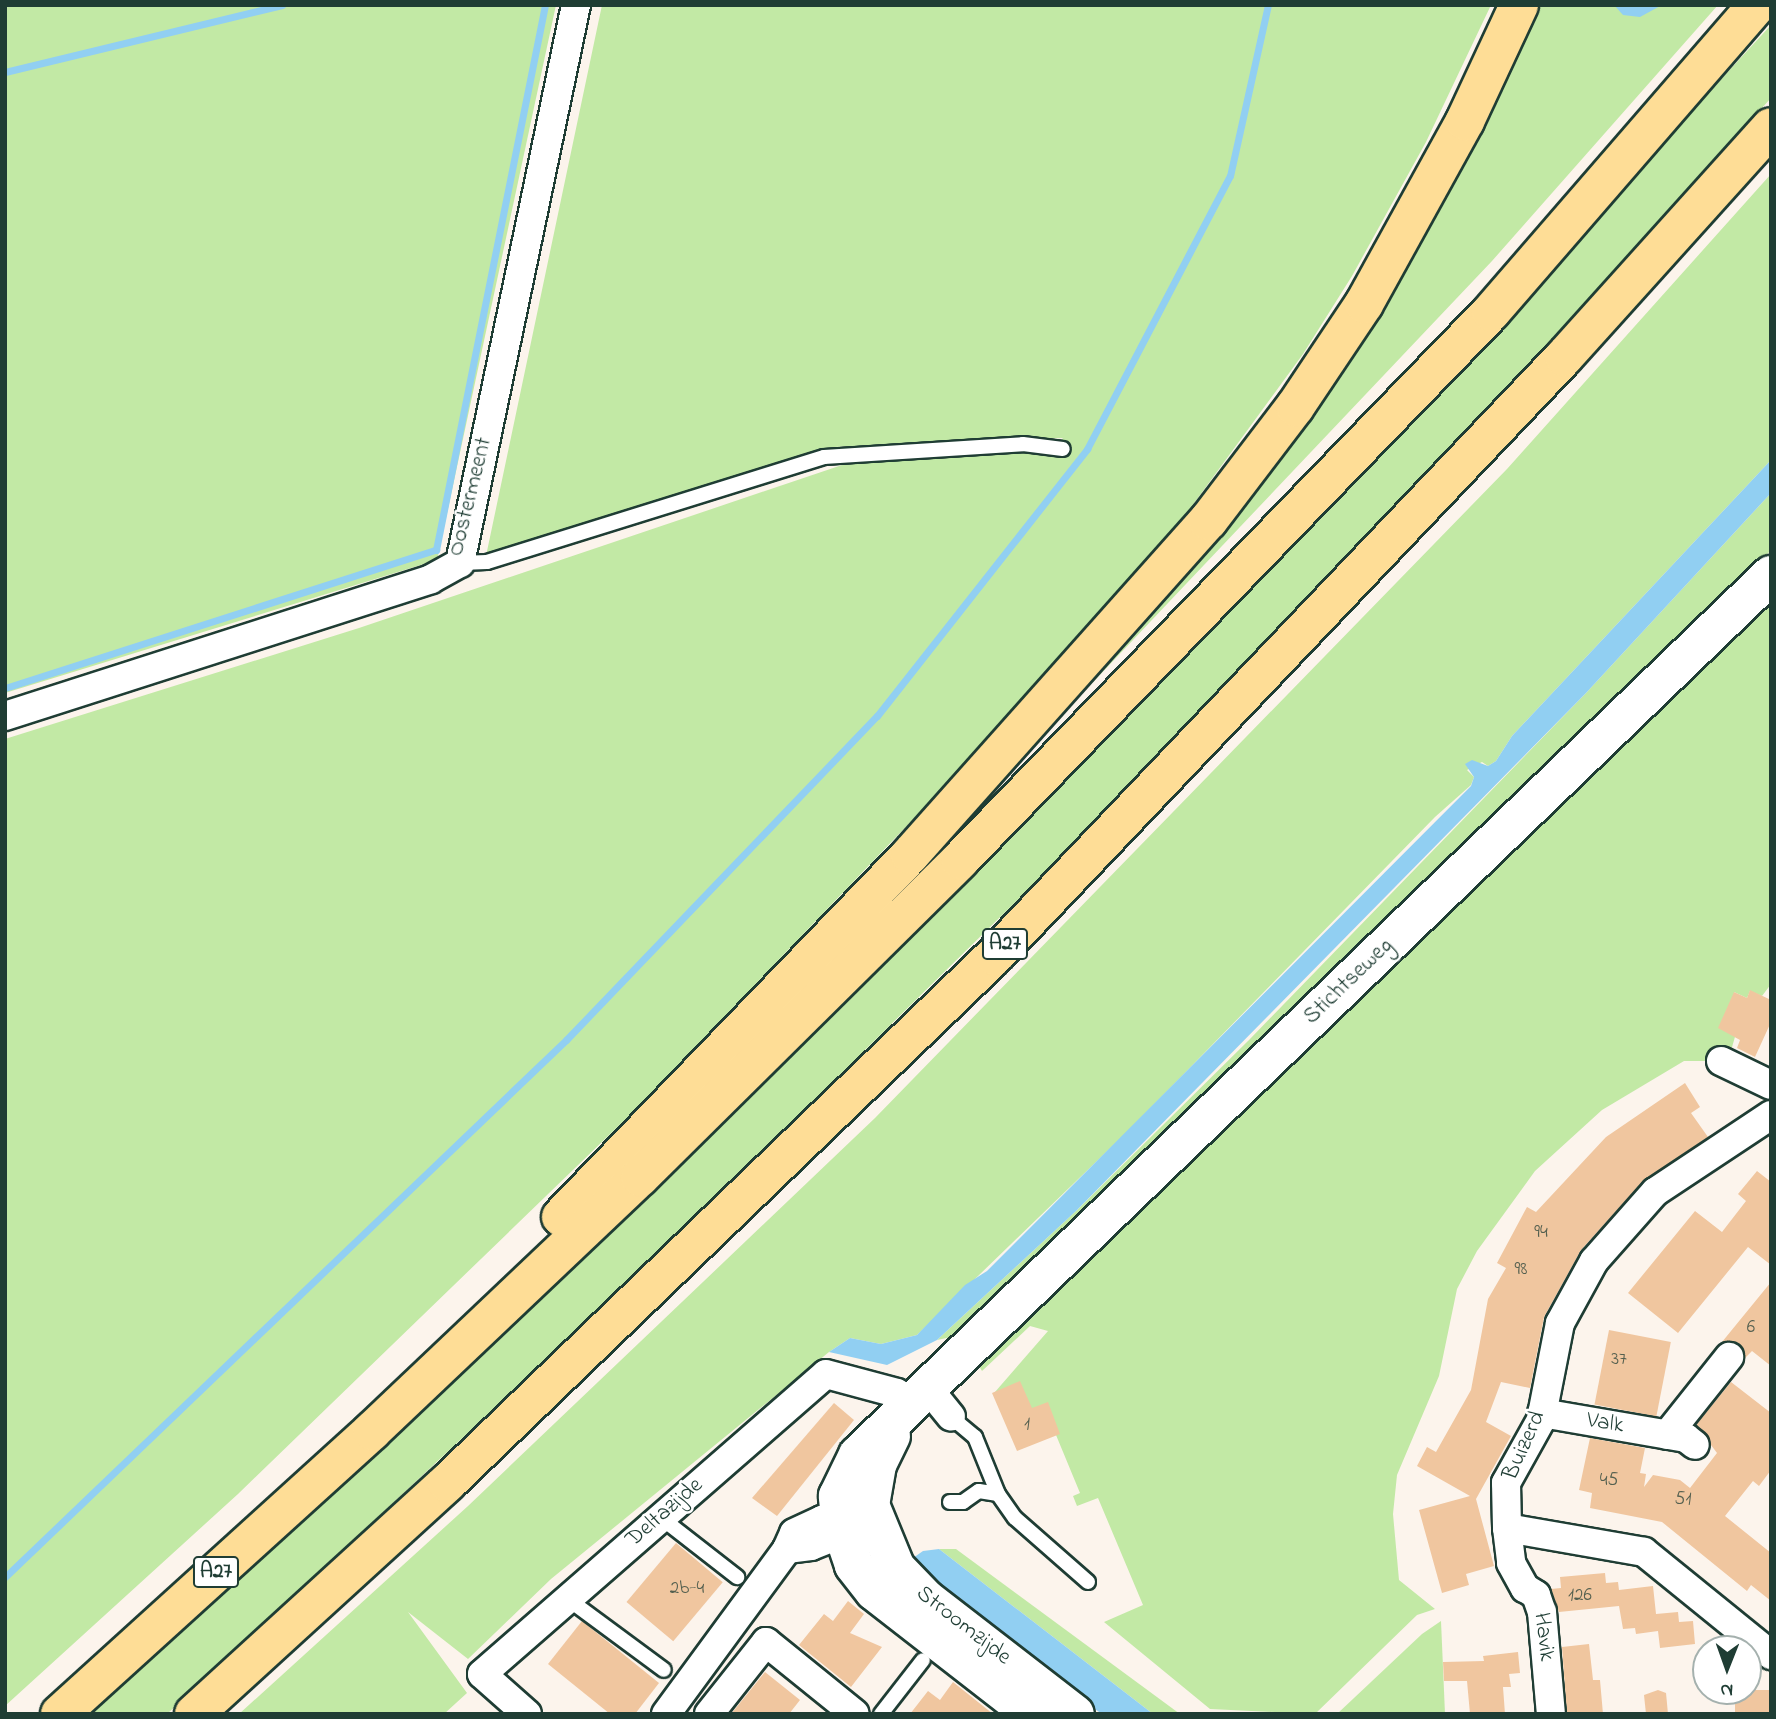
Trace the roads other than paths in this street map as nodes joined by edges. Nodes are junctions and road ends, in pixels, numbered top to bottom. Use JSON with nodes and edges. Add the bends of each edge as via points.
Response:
{"nodes":[{"id":1,"x":576,"y":5,"type":"edge"},
{"id":2,"x":1519,"y":5,"type":"edge"},
{"id":3,"x":1757,"y":5,"type":"edge"},
{"id":4,"x":1771,"y":127,"type":"edge"},
{"id":5,"x":1063,"y":449,"type":"dead end"},
{"id":6,"x":460,"y":563,"type":"junction"},
{"id":7,"x":1771,"y":575,"type":"edge"},
{"id":8,"x":5,"y":716,"type":"edge"},
{"id":9,"x":1721,"y":1061,"type":"dead end"},
{"id":10,"x":1771,"y":1085,"type":"edge"},
{"id":11,"x":1771,"y":1115,"type":"edge"},
{"id":12,"x":1729,"y":1356,"type":"dead end"},
{"id":13,"x":913,"y":1403,"type":"junction"},
{"id":14,"x":1542,"y":1413,"type":"junction"},
{"id":15,"x":951,"y":1417,"type":"joint"},
{"id":16,"x":372,"y":1431,"type":"junction"},
{"id":17,"x":1667,"y":1435,"type":"junction"},
{"id":18,"x":1695,"y":1445,"type":"dead end"},
{"id":19,"x":998,"y":1494,"type":"junction"},
{"id":20,"x":950,"y":1502,"type":"dead end"},
{"id":21,"x":660,"y":1517,"type":"junction"},
{"id":22,"x":852,"y":1524,"type":"junction"},
{"id":23,"x":1507,"y":1528,"type":"junction"},
{"id":24,"x":737,"y":1577,"type":"dead end"},
{"id":25,"x":1088,"y":1583,"type":"dead end"},
{"id":26,"x":568,"y":1599,"type":"junction"},
{"id":27,"x":1771,"y":1655,"type":"edge"},
{"id":28,"x":923,"y":1660,"type":"dead end"},
{"id":29,"x":664,"y":1670,"type":"dead end"},
{"id":30,"x":60,"y":1714,"type":"edge"},
{"id":31,"x":194,"y":1714,"type":"edge"},
{"id":32,"x":527,"y":1714,"type":"edge"},
{"id":33,"x":666,"y":1714,"type":"edge"},
{"id":34,"x":709,"y":1714,"type":"edge"},
{"id":35,"x":855,"y":1714,"type":"edge"},
{"id":36,"x":881,"y":1714,"type":"edge"},
{"id":37,"x":1032,"y":1714,"type":"edge"},
{"id":38,"x":1075,"y":1714,"type":"edge"},
{"id":39,"x":1551,"y":1714,"type":"edge"}],
"edges":[{"from":1,"to":6,"type":"street","name":"Oostermeent"},
{"from":2,"to":16,"type":"highway","number":"A27","via":[[1465,121],[1364,304],[1288,417],[1208,521],[910,855],[388,1392]]},
{"from":3,"to":16,"type":"highway","number":"A27","via":[[1491,312],[998,820],[640,1177]]},
{"from":4,"to":31,"type":"highway","number":"A27","via":[[1564,357],[994,956],[477,1454]]},
{"from":5,"to":6,"type":"lane","via":[[1023,444],[824,457],[487,562]]},
{"from":6,"to":8,"type":"street","name":"Oostermeent","via":[[431,579]]},
{"from":7,"to":13,"type":"street","name":"Stichtseweg"},
{"from":9,"to":10,"type":"street"},
{"from":11,"to":14,"type":"street","name":"Buizerd","via":[[1655,1192],[1599,1255],[1560,1324]]},
{"from":12,"to":17,"type":"street"},
{"from":13,"to":15,"type":"street"},
{"from":13,"to":21,"type":"street","name":"Deltazijde","via":[[897,1393],[826,1374]]},
{"from":13,"to":22,"type":"street","name":"Stichtseweg","via":[[852,1465],[838,1496]]},
{"from":14,"to":17,"type":"street","name":"Valk"},
{"from":14,"to":23,"type":"street","name":"Buizerd","via":[[1506,1483]]},
{"from":15,"to":19,"type":"lane","via":[[975,1437]]},
{"from":16,"to":30,"type":"highway","number":"A27"},
{"from":17,"to":18,"type":"street","name":"Valk","via":[[1686,1438]]},
{"from":19,"to":20,"type":"lane","via":[[979,1491],[964,1502]]},
{"from":19,"to":25,"type":"lane","via":[[1016,1518]]},
{"from":21,"to":24,"type":"lane"},
{"from":21,"to":26,"type":"street","name":"Deltazijde"},
{"from":22,"to":33,"type":"street","via":[[799,1528]]},
{"from":22,"to":37,"type":"street","name":"Stroomzijde","via":[[854,1564],[874,1591]]},
{"from":22,"to":38,"type":"street","name":"Stroomzijde","via":[[887,1550],[908,1582]]},
{"from":23,"to":27,"type":"street","via":[[1644,1552]]},
{"from":23,"to":39,"type":"street","name":"Havik","via":[[1511,1563],[1525,1588],[1536,1595],[1542,1612]]},
{"from":26,"to":29,"type":"lane"},
{"from":26,"to":32,"type":"street","name":"Deltazijde","via":[[482,1675]]},
{"from":28,"to":36,"type":"lane"},
{"from":34,"to":35,"type":"street","via":[[766,1642]]}]}
